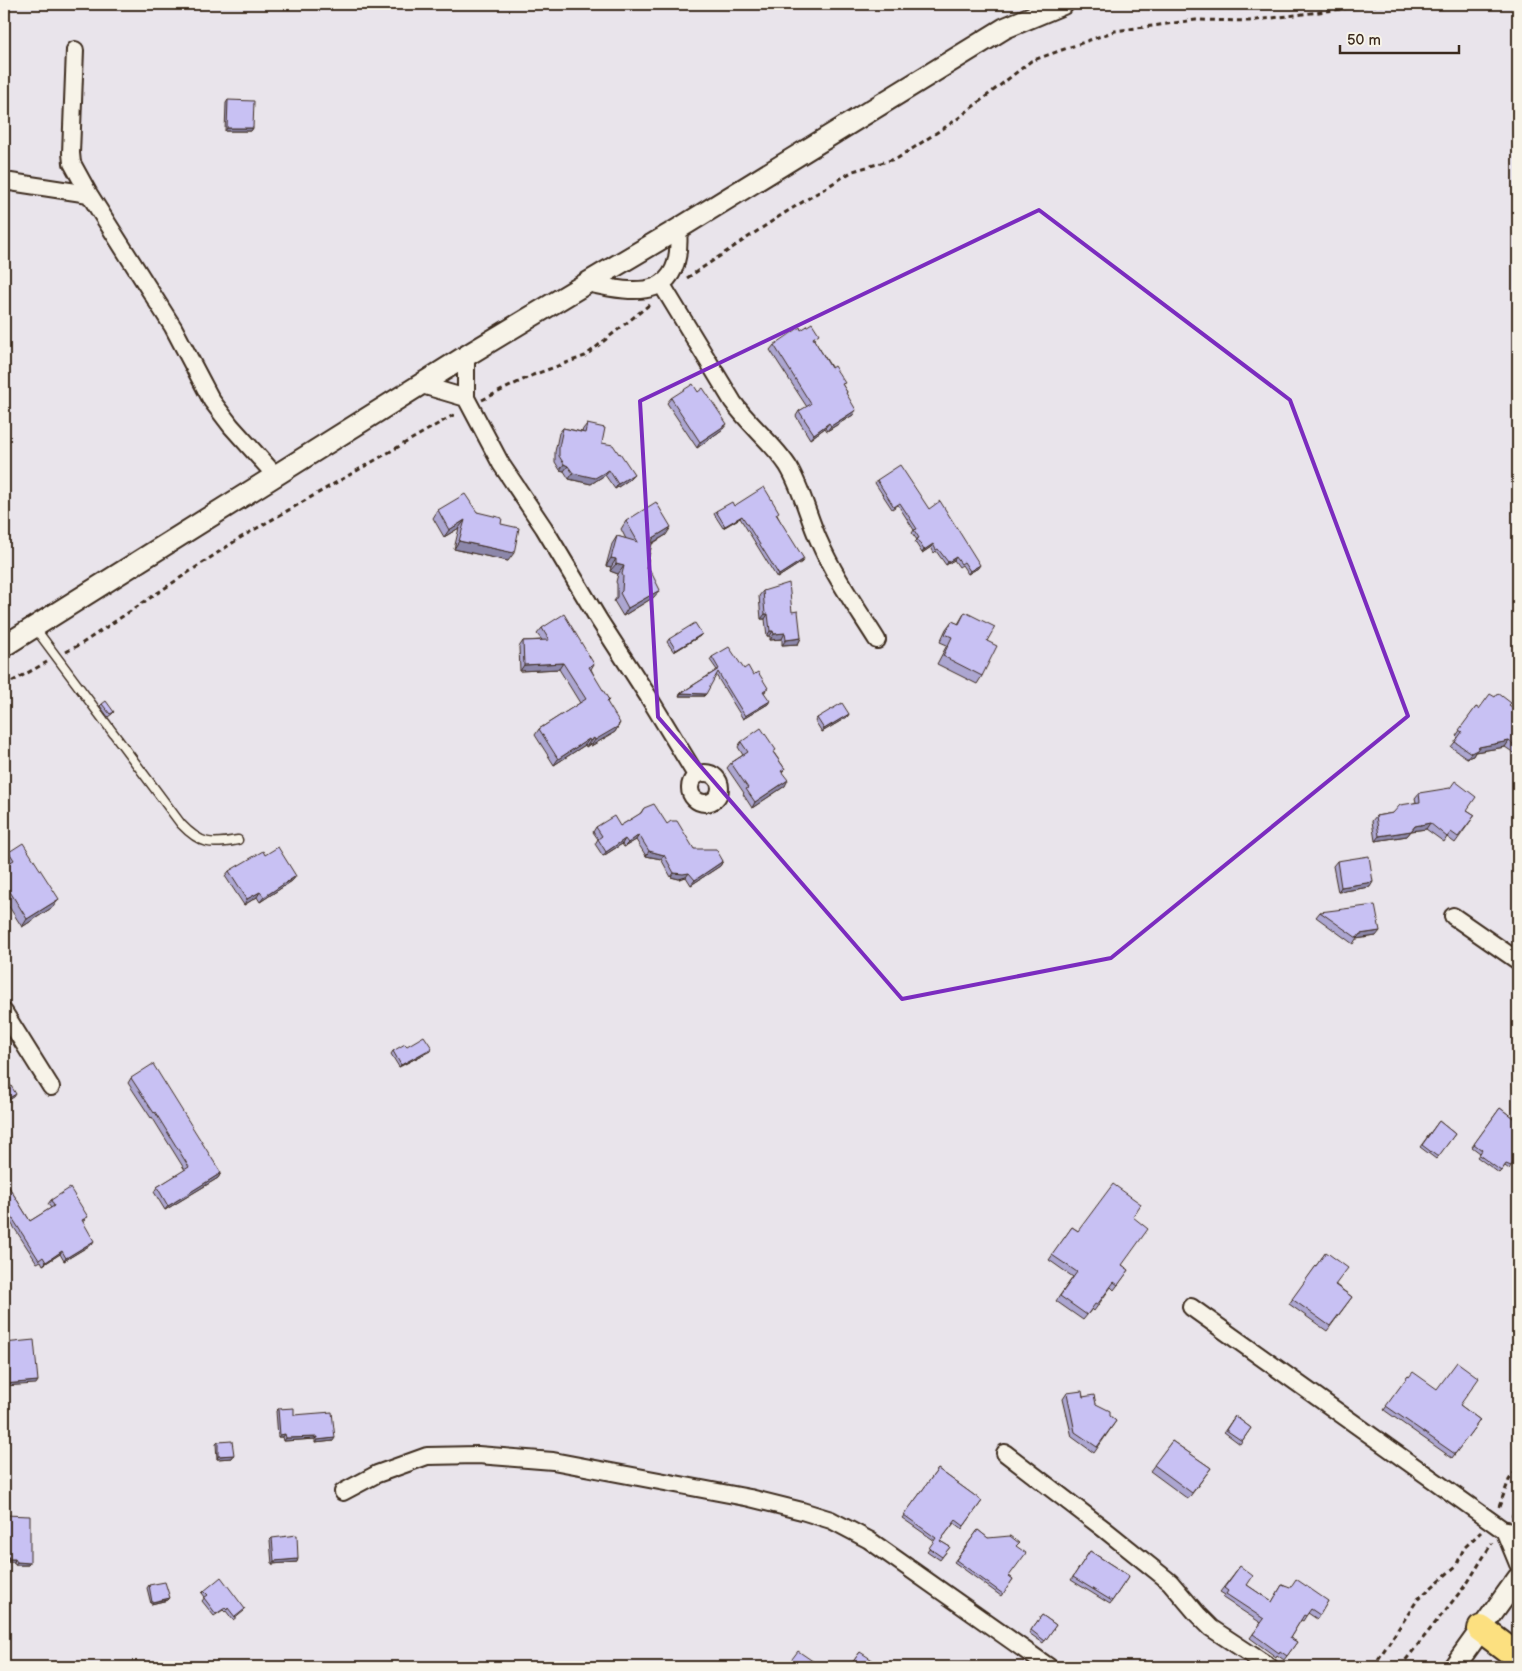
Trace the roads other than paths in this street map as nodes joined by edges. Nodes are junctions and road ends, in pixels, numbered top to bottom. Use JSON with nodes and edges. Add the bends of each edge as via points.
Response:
{"nodes":[{"id":1,"x":1063,"y":4,"type":"edge"},
{"id":2,"x":75,"y":50,"type":"dead end"},
{"id":3,"x":4,"y":181,"type":"edge"},
{"id":4,"x":89,"y":194,"type":"junction"},
{"id":5,"x":678,"y":229,"type":"junction"},
{"id":6,"x":587,"y":282,"type":"junction"},
{"id":7,"x":662,"y":285,"type":"junction"},
{"id":8,"x":466,"y":356,"type":"junction"},
{"id":9,"x":422,"y":385,"type":"junction"},
{"id":10,"x":466,"y":398,"type":"junction"},
{"id":11,"x":276,"y":476,"type":"junction"},
{"id":12,"x":34,"y":627,"type":"junction"},
{"id":13,"x":877,"y":640,"type":"dead end"},
{"id":14,"x":4,"y":646,"type":"edge"},
{"id":15,"x":696,"y":775,"type":"dead end"},
{"id":16,"x":238,"y":840,"type":"dead end"},
{"id":17,"x":1453,"y":916,"type":"dead end"},
{"id":18,"x":1518,"y":961,"type":"edge"},
{"id":19,"x":4,"y":1012,"type":"edge"},
{"id":20,"x":51,"y":1087,"type":"dead end"},
{"id":21,"x":1191,"y":1307,"type":"dead end"},
{"id":22,"x":1005,"y":1452,"type":"dead end"},
{"id":23,"x":343,"y":1492,"type":"dead end"},
{"id":24,"x":1504,"y":1528,"type":"edge"},
{"id":25,"x":1518,"y":1564,"type":"edge"},
{"id":26,"x":1518,"y":1578,"type":"edge"},
{"id":27,"x":1477,"y":1635,"type":"junction"},
{"id":28,"x":1518,"y":1657,"type":"edge"},
{"id":29,"x":1049,"y":1667,"type":"edge"},
{"id":30,"x":1270,"y":1667,"type":"edge"},
{"id":31,"x":1454,"y":1667,"type":"edge"},
{"id":32,"x":1510,"y":1667,"type":"edge"}],
"edges":[{"from":1,"to":5,"type":"street","via":[[1005,28]]},
{"from":2,"to":4,"type":"street","via":[[71,159]]},
{"from":3,"to":4,"type":"street"},
{"from":4,"to":11,"type":"street","via":[[173,327],[219,412]]},
{"from":5,"to":6,"type":"street"},
{"from":5,"to":7,"type":"street","via":[[677,259],[669,278]]},
{"from":6,"to":7,"type":"street","via":[[635,290]]},
{"from":6,"to":8,"type":"street"},
{"from":7,"to":13,"type":"street","via":[[744,418],[789,468],[829,563]]},
{"from":8,"to":9,"type":"street"},
{"from":8,"to":10,"type":"street"},
{"from":9,"to":10,"type":"street"},
{"from":9,"to":11,"type":"street"},
{"from":10,"to":15,"type":"street","via":[[501,464]]},
{"from":11,"to":12,"type":"street"},
{"from":12,"to":14,"type":"street"},
{"from":12,"to":16,"type":"lane","via":[[181,824],[190,833],[212,844]]},
{"from":17,"to":18,"type":"street"},
{"from":19,"to":20,"type":"street"},
{"from":21,"to":24,"type":"street"},
{"from":22,"to":30,"type":"street","via":[[1170,1582],[1211,1628]]},
{"from":23,"to":29,"type":"street","via":[[377,1474],[428,1456],[478,1455],[553,1461],[750,1498],[831,1520],[869,1540]]},
{"from":24,"to":25,"type":"street"},
{"from":26,"to":27,"type":"street"},
{"from":27,"to":28,"type":"highway"},
{"from":27,"to":31,"type":"street"},
{"from":27,"to":32,"type":"highway"}]}
